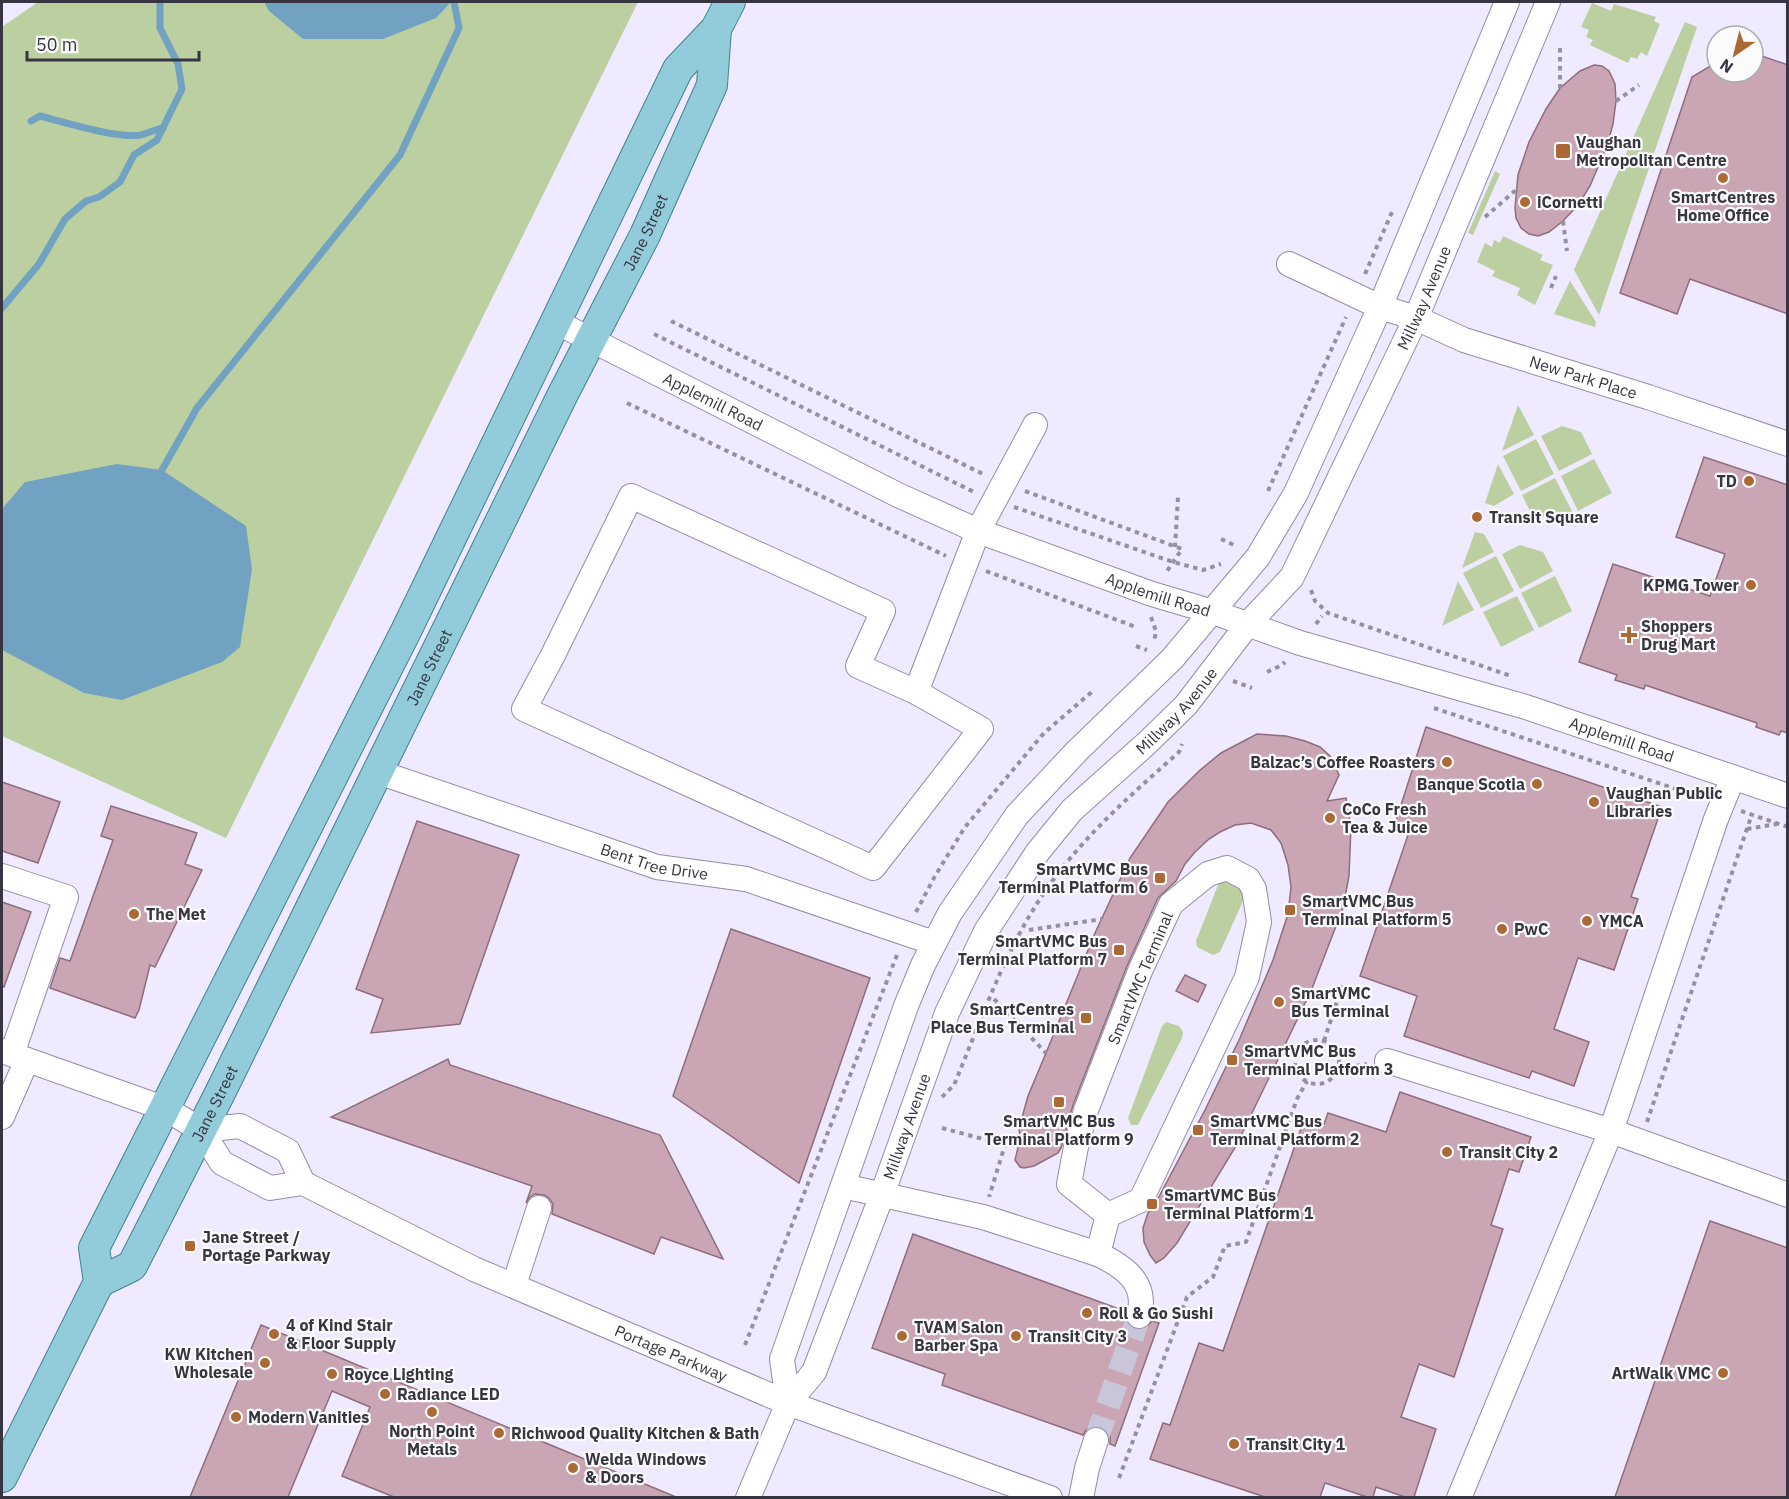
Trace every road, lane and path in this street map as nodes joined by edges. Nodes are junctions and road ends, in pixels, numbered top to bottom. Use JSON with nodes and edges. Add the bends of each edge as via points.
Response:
{"nodes":[{"id":1,"x":730,"y":2,"type":"edge"},
{"id":2,"x":1507,"y":2,"type":"edge"},
{"id":3,"x":1548,"y":2,"type":"edge"},
{"id":4,"x":716,"y":29,"type":"junction"},
{"id":5,"x":1560,"y":48,"type":"dead end"},
{"id":6,"x":1639,"y":85,"type":"dead end"},
{"id":7,"x":1560,"y":88,"type":"dead end"},
{"id":8,"x":1616,"y":101,"type":"dead end"},
{"id":9,"x":1516,"y":190,"type":"dead end"},
{"id":10,"x":1480,"y":221,"type":"dead end"},
{"id":11,"x":1563,"y":221,"type":"dead end"},
{"id":12,"x":1567,"y":250,"type":"dead end"},
{"id":13,"x":1289,"y":264,"type":"dead end"},
{"id":14,"x":1556,"y":276,"type":"dead end"},
{"id":15,"x":1551,"y":288,"type":"dead end"},
{"id":16,"x":1380,"y":307,"type":"junction"},
{"id":17,"x":1416,"y":318,"type":"junction"},
{"id":18,"x":671,"y":321,"type":"dead end"},
{"id":19,"x":556,"y":322,"type":"junction"},
{"id":20,"x":654,"y":334,"type":"dead end"},
{"id":21,"x":590,"y":340,"type":"junction"},
{"id":22,"x":627,"y":403,"type":"dead end"},
{"id":23,"x":1035,"y":425,"type":"dead end"},
{"id":24,"x":1788,"y":444,"type":"edge"},
{"id":25,"x":1003,"y":483,"type":"junction"},
{"id":26,"x":964,"y":487,"type":"dead end"},
{"id":27,"x":1178,"y":497,"type":"dead end"},
{"id":28,"x":1022,"y":509,"type":"dead end"},
{"id":29,"x":978,"y":531,"type":"junction"},
{"id":30,"x":1175,"y":547,"type":"junction"},
{"id":31,"x":1182,"y":549,"type":"dead end"},
{"id":32,"x":1173,"y":562,"type":"dead end"},
{"id":33,"x":965,"y":563,"type":"junction"},
{"id":34,"x":1310,"y":584,"type":"dead end"},
{"id":35,"x":1213,"y":612,"type":"junction"},
{"id":36,"x":1248,"y":624,"type":"junction"},
{"id":37,"x":1136,"y":627,"type":"dead end"},
{"id":38,"x":1511,"y":676,"type":"dead end"},
{"id":39,"x":916,"y":692,"type":"junction"},
{"id":40,"x":1426,"y":705,"type":"dead end"},
{"id":41,"x":1185,"y":735,"type":"dead end"},
{"id":42,"x":378,"y":772,"type":"junction"},
{"id":43,"x":1733,"y":777,"type":"junction"},
{"id":44,"x":1647,"y":779,"type":"dead end"},
{"id":45,"x":1762,"y":787,"type":"junction"},
{"id":46,"x":1788,"y":796,"type":"edge"},
{"id":47,"x":1788,"y":827,"type":"edge"},
{"id":48,"x":1747,"y":829,"type":"junction"},
{"id":49,"x":2,"y":876,"type":"edge"},
{"id":50,"x":1102,"y":919,"type":"dead end"},
{"id":51,"x":1029,"y":930,"type":"dead end"},
{"id":52,"x":934,"y":943,"type":"junction"},
{"id":53,"x":1343,"y":983,"type":"dead end"},
{"id":54,"x":994,"y":999,"type":"dead end"},
{"id":55,"x":1324,"y":1041,"type":"junction"},
{"id":56,"x":1046,"y":1053,"type":"dead end"},
{"id":57,"x":13,"y":1055,"type":"edge"},
{"id":58,"x":1387,"y":1061,"type":"dead end"},
{"id":59,"x":1308,"y":1081,"type":"junction"},
{"id":60,"x":939,"y":1100,"type":"dead end"},
{"id":61,"x":3,"y":1108,"type":"edge"},
{"id":62,"x":166,"y":1109,"type":"junction"},
{"id":63,"x":942,"y":1128,"type":"dead end"},
{"id":64,"x":201,"y":1130,"type":"junction"},
{"id":65,"x":1611,"y":1131,"type":"junction"},
{"id":66,"x":1640,"y":1143,"type":"junction"},
{"id":67,"x":303,"y":1183,"type":"junction"},
{"id":68,"x":843,"y":1186,"type":"junction"},
{"id":69,"x":882,"y":1195,"type":"junction"},
{"id":70,"x":1788,"y":1195,"type":"edge"},
{"id":71,"x":539,"y":1208,"type":"dead end"},
{"id":72,"x":1108,"y":1215,"type":"junction"},
{"id":73,"x":983,"y":1218,"type":"junction"},
{"id":74,"x":1098,"y":1254,"type":"junction"},
{"id":75,"x":99,"y":1282,"type":"junction"},
{"id":76,"x":514,"y":1285,"type":"junction"},
{"id":77,"x":1139,"y":1316,"type":"tunnel mouth"},
{"id":78,"x":788,"y":1402,"type":"junction"},
{"id":79,"x":1096,"y":1440,"type":"tunnel mouth"},
{"id":80,"x":2,"y":1477,"type":"edge"},
{"id":81,"x":1119,"y":1478,"type":"dead end"},
{"id":82,"x":748,"y":1497,"type":"edge"},
{"id":83,"x":1050,"y":1497,"type":"edge"},
{"id":84,"x":1081,"y":1497,"type":"edge"},
{"id":85,"x":1459,"y":1497,"type":"edge"}],
"edges":[{"from":1,"to":4,"type":"main road","name":"Jane Street"},
{"from":2,"to":16,"type":"street"},
{"from":3,"to":17,"type":"street","name":"Millway Avenue"},
{"from":4,"to":19,"type":"main road","name":"Jane Street","via":[[678,69]]},
{"from":4,"to":21,"type":"main road","name":"Jane Street","via":[[712,85],[645,235]]},
{"from":5,"to":7,"type":"path"},
{"from":6,"to":8,"type":"path"},
{"from":9,"to":10,"type":"path"},
{"from":11,"to":12,"type":"path"},
{"from":13,"to":16,"type":"street","name":"New Park Place"},
{"from":14,"to":15,"type":"path"},
{"from":16,"to":17,"type":"street","name":"New Park Place"},
{"from":16,"to":35,"type":"street","via":[[1296,493],[1258,557]]},
{"from":17,"to":24,"type":"street","name":"New Park Place","via":[[1464,340]]},
{"from":17,"to":36,"type":"street","name":"Millway Avenue","via":[[1292,577]]},
{"from":18,"to":25,"type":"path"},
{"from":19,"to":21,"type":"street","name":"Applemill Road"},
{"from":19,"to":62,"type":"main road","name":"Jane Street"},
{"from":20,"to":26,"type":"path"},
{"from":21,"to":29,"type":"street","name":"Applemill Road","via":[[898,495]]},
{"from":21,"to":42,"type":"main road","name":"Jane Street"},
{"from":22,"to":33,"type":"path"},
{"from":23,"to":25,"type":"street"},
{"from":25,"to":29,"type":"street"},
{"from":25,"to":30,"type":"path"},
{"from":27,"to":30,"type":"path"},
{"from":28,"to":32,"type":"path"},
{"from":29,"to":33,"type":"street"},
{"from":29,"to":35,"type":"street","name":"Applemill Road"},
{"from":30,"to":31,"type":"path"},
{"from":33,"to":37,"type":"path"},
{"from":33,"to":39,"type":"street"},
{"from":34,"to":38,"type":"path","via":[[1315,601],[1328,613]]},
{"from":35,"to":36,"type":"street","name":"Applemill Road"},
{"from":35,"to":52,"type":"street","via":[[1172,659],[1017,815]]},
{"from":36,"to":43,"type":"street","name":"Applemill Road","via":[[1300,643],[1526,707]]},
{"from":36,"to":69,"type":"street","name":"Millway Avenue","via":[[1186,705],[1072,810],[1036,853],[986,931],[947,1013]]},
{"from":39,"to":39,"type":"street","via":[[981,729],[873,868],[525,709],[631,496],[883,611],[858,666]]},
{"from":40,"to":44,"type":"path"},
{"from":41,"to":60,"type":"path","via":[[1179,752],[1115,808],[1050,883],[1001,972],[954,1084]]},
{"from":42,"to":52,"type":"street","name":"Bent Tree Drive","via":[[657,867],[746,879]]},
{"from":42,"to":64,"type":"main road","name":"Jane Street"},
{"from":43,"to":45,"type":"street","name":"Applemill Road"},
{"from":43,"to":65,"type":"street"},
{"from":45,"to":46,"type":"street","name":"Applemill Road"},
{"from":45,"to":48,"type":"path"},
{"from":47,"to":48,"type":"path","via":[[1778,824]]},
{"from":48,"to":66,"type":"path"},
{"from":49,"to":57,"type":"street","via":[[66,897]]},
{"from":50,"to":51,"type":"path"},
{"from":52,"to":68,"type":"street","via":[[906,1006]]},
{"from":53,"to":55,"type":"path"},
{"from":54,"to":56,"type":"path"},
{"from":55,"to":59,"type":"path","via":[[1308,1042],[1298,1052],[1298,1071]]},
{"from":55,"to":59,"type":"path","via":[[1335,1048],[1338,1069],[1322,1083]]},
{"from":57,"to":61,"type":"street"},
{"from":57,"to":62,"type":"street"},
{"from":58,"to":65,"type":"street"},
{"from":59,"to":81,"type":"path","via":[[1297,1099],[1246,1242],[1225,1246],[1213,1278],[1188,1297]]},
{"from":62,"to":64,"type":"street"},
{"from":62,"to":75,"type":"main road","name":"Jane Street","via":[[94,1248]]},
{"from":63,"to":73,"type":"path","via":[[1005,1145]]},
{"from":64,"to":67,"type":"street","via":[[222,1163],[270,1188]]},
{"from":64,"to":67,"type":"street","via":[[240,1126],[288,1151]]},
{"from":64,"to":75,"type":"main road","name":"Jane Street","via":[[132,1266]]},
{"from":65,"to":66,"type":"street"},
{"from":65,"to":85,"type":"street"},
{"from":66,"to":70,"type":"street"},
{"from":67,"to":76,"type":"street","name":"Portage Parkway","via":[[474,1269]]},
{"from":68,"to":69,"type":"street"},
{"from":68,"to":78,"type":"street","via":[[782,1359]]},
{"from":69,"to":73,"type":"street"},
{"from":69,"to":78,"type":"street","name":"Millway Avenue","via":[[814,1372]]},
{"from":71,"to":76,"type":"street"},
{"from":72,"to":72,"type":"street","name":"SmartVMC Terminal","via":[[1141,1200],[1247,977],[1259,922],[1254,889],[1248,879],[1227,868],[1208,874],[1171,904],[1140,971],[1086,1110],[1069,1184]]},
{"from":72,"to":74,"type":"street"},
{"from":73,"to":74,"type":"street"},
{"from":74,"to":77,"type":"street","via":[[1118,1264],[1136,1281],[1142,1295]]},
{"from":75,"to":80,"type":"main road"},
{"from":76,"to":78,"type":"street","name":"Portage Parkway"},
{"from":78,"to":82,"type":"street","name":"Millway Avenue"},
{"from":78,"to":83,"type":"street","name":"Portage Parkway"},
{"from":79,"to":84,"type":"street"}]}
